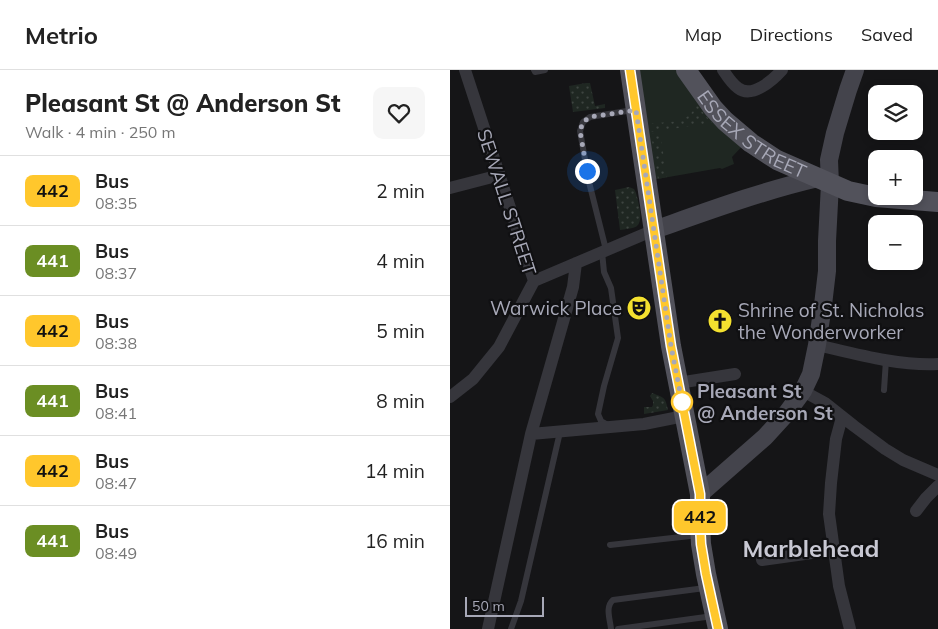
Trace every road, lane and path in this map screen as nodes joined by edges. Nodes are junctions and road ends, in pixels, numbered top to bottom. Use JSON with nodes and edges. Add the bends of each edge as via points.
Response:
{"nodes":[{"id":1,"x":465,"y":70,"type":"edge"},
{"id":2,"x":534,"y":70,"type":"edge"},
{"id":3,"x":545,"y":70,"type":"edge"},
{"id":4,"x":630,"y":70,"type":"edge"},
{"id":5,"x":686,"y":70,"type":"edge"},
{"id":6,"x":723,"y":70,"type":"edge"},
{"id":7,"x":782,"y":70,"type":"edge"},
{"id":8,"x":855,"y":70,"type":"edge"},
{"id":9,"x":636,"y":110,"type":"junction"},
{"id":10,"x":777,"y":160,"type":"junction"},
{"id":11,"x":500,"y":175,"type":"junction"},
{"id":12,"x":824,"y":181,"type":"junction"},
{"id":13,"x":784,"y":186,"type":"junction"},
{"id":14,"x":450,"y":188,"type":"edge"},
{"id":15,"x":938,"y":202,"type":"edge"},
{"id":16,"x":654,"y":230,"type":"junction"},
{"id":17,"x":604,"y":251,"type":"junction"},
{"id":18,"x":576,"y":263,"type":"junction"},
{"id":19,"x":534,"y":281,"type":"junction"},
{"id":20,"x":817,"y":345,"type":"junction"},
{"id":21,"x":886,"y":360,"type":"junction"},
{"id":22,"x":938,"y":364,"type":"edge"},
{"id":23,"x":734,"y":374,"type":"dead end"},
{"id":24,"x":678,"y":382,"type":"junction"},
{"id":25,"x":884,"y":390,"type":"dead end"},
{"id":26,"x":803,"y":391,"type":"junction"},
{"id":27,"x":450,"y":397,"type":"edge"},
{"id":28,"x":684,"y":416,"type":"junction"},
{"id":29,"x":842,"y":416,"type":"junction"},
{"id":30,"x":611,"y":428,"type":"junction"},
{"id":31,"x":560,"y":432,"type":"junction"},
{"id":32,"x":531,"y":434,"type":"junction"},
{"id":33,"x":938,"y":475,"type":"edge"},
{"id":34,"x":938,"y":486,"type":"edge"},
{"id":35,"x":700,"y":494,"type":"junction"},
{"id":36,"x":916,"y":512,"type":"dead end"},
{"id":37,"x":700,"y":535,"type":"junction"},
{"id":38,"x":610,"y":545,"type":"dead end"},
{"id":39,"x":833,"y":550,"type":"junction"},
{"id":40,"x":762,"y":560,"type":"dead end"},
{"id":41,"x":709,"y":588,"type":"junction"},
{"id":42,"x":716,"y":622,"type":"edge"},
{"id":43,"x":488,"y":629,"type":"edge"},
{"id":44,"x":511,"y":629,"type":"edge"},
{"id":45,"x":611,"y":629,"type":"edge"},
{"id":46,"x":618,"y":629,"type":"edge"},
{"id":47,"x":850,"y":629,"type":"edge"}],
"edges":[{"from":1,"to":11,"type":"street","name":"SEWALL STREET"},
{"from":2,"to":3,"type":"lane"},
{"from":4,"to":9,"type":"main road"},
{"from":5,"to":10,"type":"main road","name":"ESSEX STREET","via":[[725,121]]},
{"from":6,"to":7,"type":"street","via":[[739,90],[750,92],[773,80]]},
{"from":8,"to":12,"type":"main road"},
{"from":9,"to":16,"type":"main road"},
{"from":9,"to":17,"type":"lane","via":[[590,117],[583,122],[580,131]]},
{"from":10,"to":12,"type":"main road","name":"ESSEX STREET"},
{"from":10,"to":13,"type":"main road"},
{"from":11,"to":14,"type":"street"},
{"from":11,"to":19,"type":"street","name":"SEWALL STREET"},
{"from":12,"to":13,"type":"main road"},
{"from":12,"to":15,"type":"main road","name":"ESSEX STREET","via":[[869,196]]},
{"from":12,"to":20,"type":"main road","via":[[827,271]]},
{"from":13,"to":16,"type":"main road"},
{"from":16,"to":17,"type":"street"},
{"from":16,"to":24,"type":"main road"},
{"from":17,"to":18,"type":"street"},
{"from":17,"to":30,"type":"lane","via":[[604,272],[611,288],[618,338],[598,414]]},
{"from":18,"to":19,"type":"street"},
{"from":18,"to":32,"type":"street","via":[[573,288]]},
{"from":19,"to":27,"type":"street","name":"SEWALL STREET","via":[[499,347],[473,380]]},
{"from":20,"to":21,"type":"street"},
{"from":20,"to":26,"type":"main road"},
{"from":21,"to":22,"type":"street"},
{"from":21,"to":25,"type":"lane"},
{"from":23,"to":24,"type":"street"},
{"from":24,"to":28,"type":"main road"},
{"from":26,"to":29,"type":"street"},
{"from":26,"to":35,"type":"main road","via":[[765,436]]},
{"from":28,"to":30,"type":"street"},
{"from":28,"to":35,"type":"main road"},
{"from":29,"to":33,"type":"street","via":[[885,449]]},
{"from":29,"to":39,"type":"street","via":[[831,483],[829,514]]},
{"from":30,"to":31,"type":"street"},
{"from":31,"to":32,"type":"street"},
{"from":31,"to":44,"type":"lane","via":[[521,601]]},
{"from":32,"to":43,"type":"street"},
{"from":34,"to":36,"type":"street"},
{"from":35,"to":37,"type":"main road"},
{"from":37,"to":38,"type":"lane"},
{"from":37,"to":41,"type":"main road"},
{"from":39,"to":40,"type":"street"},
{"from":39,"to":47,"type":"street"},
{"from":41,"to":42,"type":"main road"},
{"from":41,"to":45,"type":"lane","via":[[614,600],[608,607]]},
{"from":42,"to":46,"type":"lane"}]}
